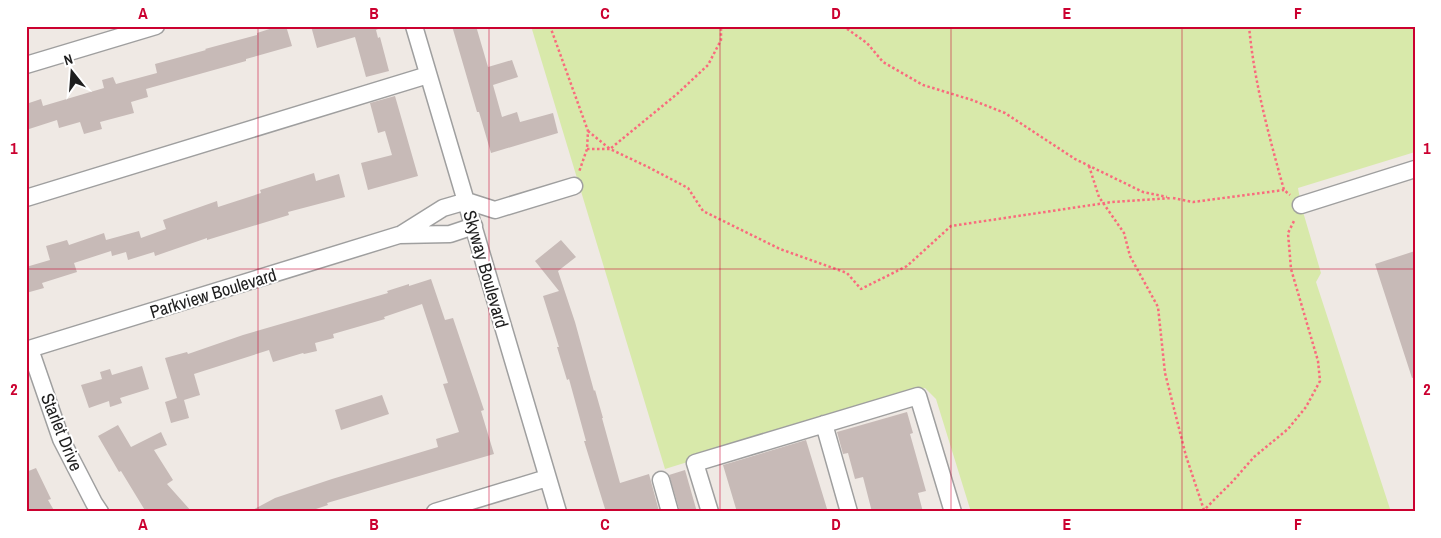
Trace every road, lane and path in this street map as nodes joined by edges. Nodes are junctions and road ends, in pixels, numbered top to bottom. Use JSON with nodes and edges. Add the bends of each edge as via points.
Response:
{"nodes":[{"id":1,"x":156,"y":26,"type":"edge"},
{"id":2,"x":414,"y":26,"type":"edge"},
{"id":3,"x":550,"y":26,"type":"edge"},
{"id":4,"x":721,"y":26,"type":"edge"},
{"id":5,"x":843,"y":26,"type":"edge"},
{"id":6,"x":1249,"y":26,"type":"edge"},
{"id":7,"x":26,"y":65,"type":"edge"},
{"id":8,"x":428,"y":75,"type":"junction"},
{"id":9,"x":588,"y":131,"type":"junction"},
{"id":10,"x":587,"y":148,"type":"junction"},
{"id":11,"x":610,"y":149,"type":"junction"},
{"id":12,"x":1089,"y":166,"type":"junction"},
{"id":13,"x":1415,"y":169,"type":"edge"},
{"id":14,"x":574,"y":186,"type":"joint"},
{"id":15,"x":1284,"y":190,"type":"junction"},
{"id":16,"x":26,"y":198,"type":"edge"},
{"id":17,"x":1172,"y":198,"type":"junction"},
{"id":18,"x":467,"y":201,"type":"junction"},
{"id":19,"x":1103,"y":203,"type":"junction"},
{"id":20,"x":1301,"y":205,"type":"junction"},
{"id":21,"x":474,"y":226,"type":"junction"},
{"id":22,"x":399,"y":235,"type":"junction"},
{"id":23,"x":28,"y":349,"type":"edge"},
{"id":24,"x":824,"y":424,"type":"junction"},
{"id":25,"x":548,"y":478,"type":"junction"},
{"id":26,"x":660,"y":480,"type":"dead end"},
{"id":27,"x":100,"y":512,"type":"edge"},
{"id":28,"x":435,"y":512,"type":"edge"},
{"id":29,"x":558,"y":512,"type":"edge"},
{"id":30,"x":670,"y":512,"type":"edge"},
{"id":31,"x":710,"y":512,"type":"edge"},
{"id":32,"x":849,"y":512,"type":"edge"},
{"id":33,"x":953,"y":512,"type":"edge"}],
"edges":[{"from":1,"to":7,"type":"street"},
{"from":2,"to":8,"type":"street","name":"Skyway Boulevard"},
{"from":3,"to":9,"type":"path"},
{"from":4,"to":11,"type":"path","via":[[721,40],[708,65]]},
{"from":5,"to":12,"type":"path","via":[[867,43],[883,62],[923,85],[1005,114]]},
{"from":6,"to":15,"type":"path","via":[[1264,114]]},
{"from":8,"to":16,"type":"street"},
{"from":8,"to":18,"type":"street","name":"Skyway Boulevard"},
{"from":9,"to":10,"type":"path"},
{"from":9,"to":11,"type":"path"},
{"from":10,"to":11,"type":"path"},
{"from":10,"to":14,"type":"path"},
{"from":11,"to":19,"type":"path","via":[[688,188],[703,212],[780,249],[847,273],[861,288],[907,266],[951,226]]},
{"from":12,"to":17,"type":"path","via":[[1143,192]]},
{"from":12,"to":19,"type":"path","via":[[1098,198]]},
{"from":13,"to":20,"type":"street"},
{"from":14,"to":18,"type":"street","via":[[495,210]]},
{"from":15,"to":17,"type":"path","via":[[1193,202]]},
{"from":15,"to":20,"type":"path"},
{"from":17,"to":19,"type":"path"},
{"from":18,"to":21,"type":"street","name":"Skyway Boulevard"},
{"from":18,"to":22,"type":"street","name":"Parkview Boulevard","via":[[443,208]]},
{"from":19,"to":20,"type":"path","via":[[1124,233],[1130,256],[1158,308],[1165,373],[1186,456],[1204,510],[1254,457],[1288,429],[1320,382],[1318,361],[1291,269],[1288,233]]},
{"from":21,"to":22,"type":"street","name":"Parkview Boulevard","via":[[450,234]]},
{"from":21,"to":25,"type":"street","name":"Skyway Boulevard"},
{"from":22,"to":23,"type":"street","name":"Parkview Boulevard"},
{"from":23,"to":27,"type":"street","name":"Starlet Drive","via":[[61,440]]},
{"from":24,"to":31,"type":"street","via":[[695,463]]},
{"from":24,"to":32,"type":"street"},
{"from":24,"to":33,"type":"street","via":[[918,396]]},
{"from":25,"to":28,"type":"street"},
{"from":25,"to":29,"type":"street","name":"Skyway Boulevard"},
{"from":26,"to":30,"type":"street"}]}
